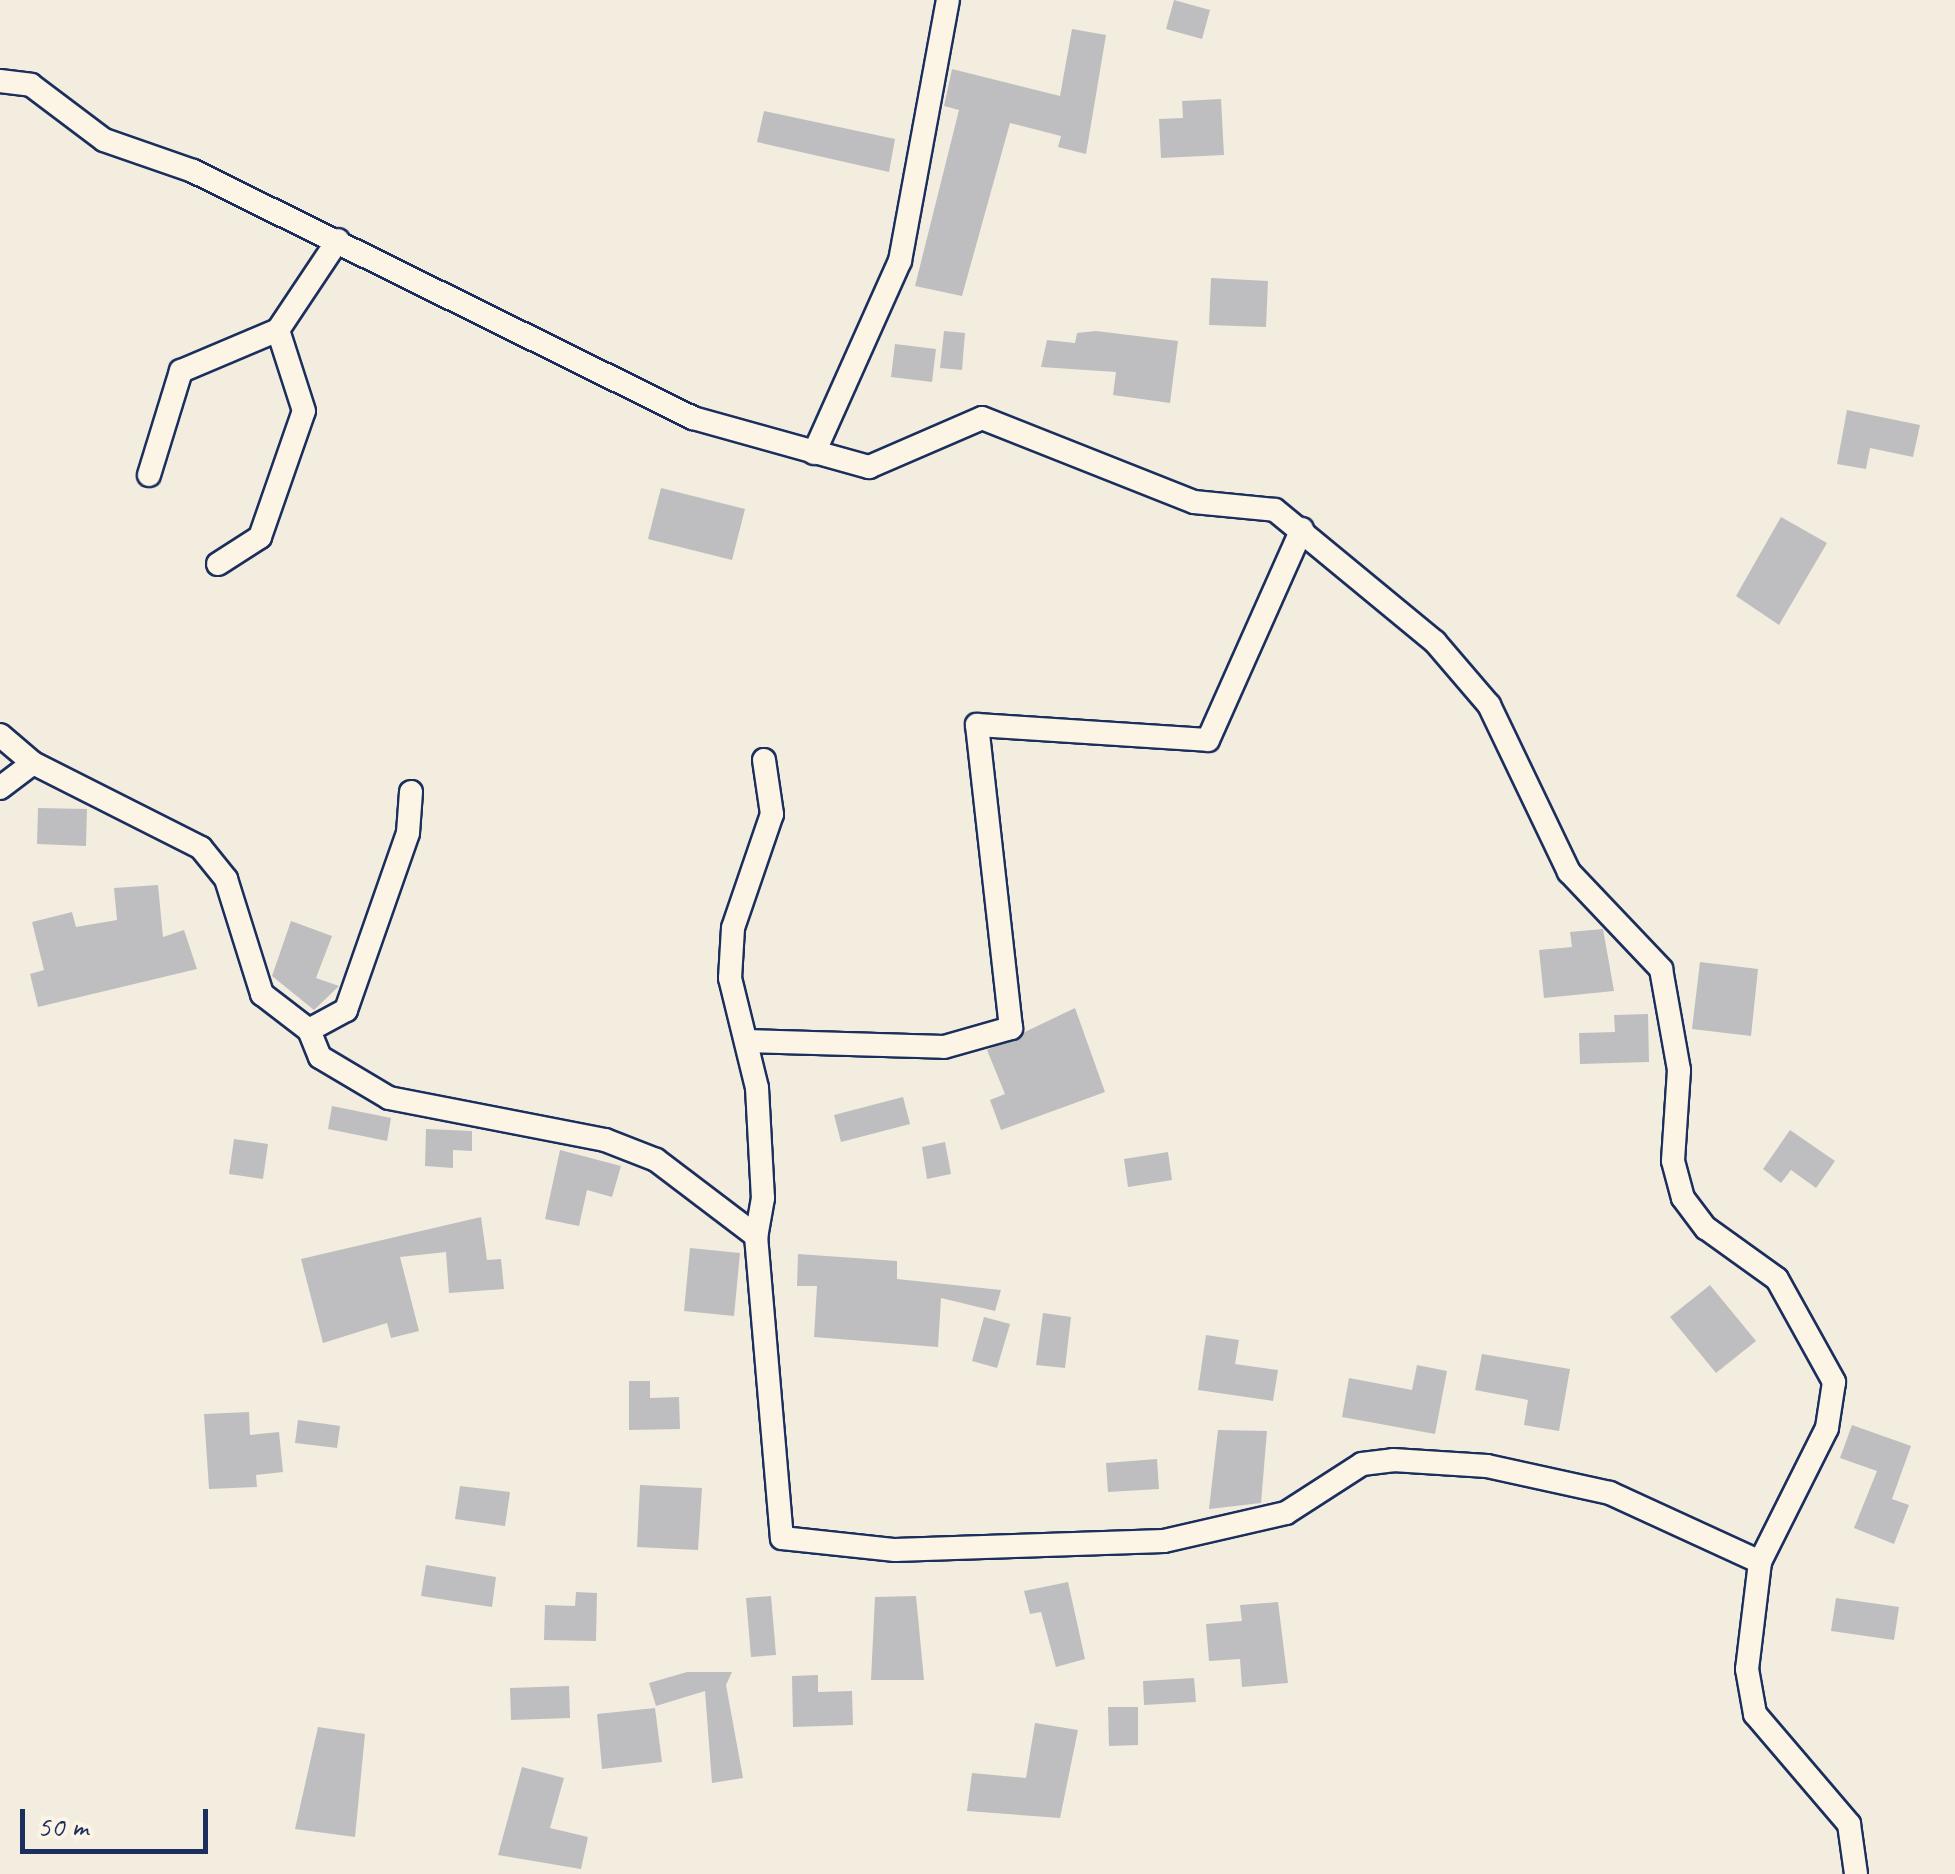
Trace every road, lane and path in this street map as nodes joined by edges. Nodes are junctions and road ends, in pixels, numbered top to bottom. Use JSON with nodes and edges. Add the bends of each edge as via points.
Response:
{"nodes":[{"id":1,"x":948,"y":0,"type":"edge"},
{"id":2,"x":0,"y":81,"type":"edge"},
{"id":3,"x":338,"y":240,"type":"junction"},
{"id":4,"x":278,"y":330,"type":"junction"},
{"id":5,"x":814,"y":453,"type":"junction"},
{"id":6,"x":149,"y":476,"type":"dead end"},
{"id":7,"x":1302,"y":529,"type":"junction"},
{"id":8,"x":218,"y":564,"type":"dead end"},
{"id":9,"x":0,"y":735,"type":"edge"},
{"id":10,"x":764,"y":760,"type":"dead end"},
{"id":11,"x":33,"y":762,"type":"junction"},
{"id":12,"x":0,"y":788,"type":"edge"},
{"id":13,"x":411,"y":792,"type":"dead end"},
{"id":14,"x":309,"y":1030,"type":"junction"},
{"id":15,"x":746,"y":1041,"type":"junction"},
{"id":16,"x":756,"y":1236,"type":"junction"},
{"id":17,"x":1760,"y":1562,"type":"junction"},
{"id":18,"x":1856,"y":1874,"type":"edge"}],
"edges":[{"from":1,"to":5,"type":"street","via":[[900,261]]},
{"from":2,"to":3,"type":"street","via":[[31,86],[104,140]]},
{"from":3,"to":4,"type":"street"},
{"from":3,"to":5,"type":"street","via":[[631,392]]},
{"from":4,"to":6,"type":"street","via":[[181,371]]},
{"from":4,"to":8,"type":"street","via":[[304,411],[260,537]]},
{"from":5,"to":7,"type":"street","via":[[869,467],[982,418],[1194,502],[1252,504]]},
{"from":7,"to":15,"type":"street","via":[[1208,740],[977,725],[1012,1028],[944,1047]]},
{"from":7,"to":17,"type":"street","via":[[1378,588],[1490,705],[1570,872],[1661,969],[1679,1070],[1673,1161],[1683,1198],[1706,1228],[1778,1279],[1834,1382],[1827,1428]]},
{"from":9,"to":11,"type":"street"},
{"from":10,"to":15,"type":"street","via":[[772,814],[730,946],[731,1000]]},
{"from":11,"to":12,"type":"street"},
{"from":11,"to":14,"type":"street","via":[[201,848],[226,880],[262,994]]},
{"from":13,"to":14,"type":"street","via":[[408,833],[346,1010]]},
{"from":14,"to":16,"type":"street","via":[[336,1075],[389,1098],[604,1140],[656,1160]]},
{"from":15,"to":16,"type":"street","via":[[762,1159]]},
{"from":16,"to":17,"type":"street","via":[[775,1528],[791,1544],[895,1550],[1164,1541],[1286,1513],[1362,1464],[1393,1460],[1487,1466],[1610,1493]]},
{"from":17,"to":18,"type":"street","via":[[1748,1692],[1755,1714],[1849,1824]]}]}
